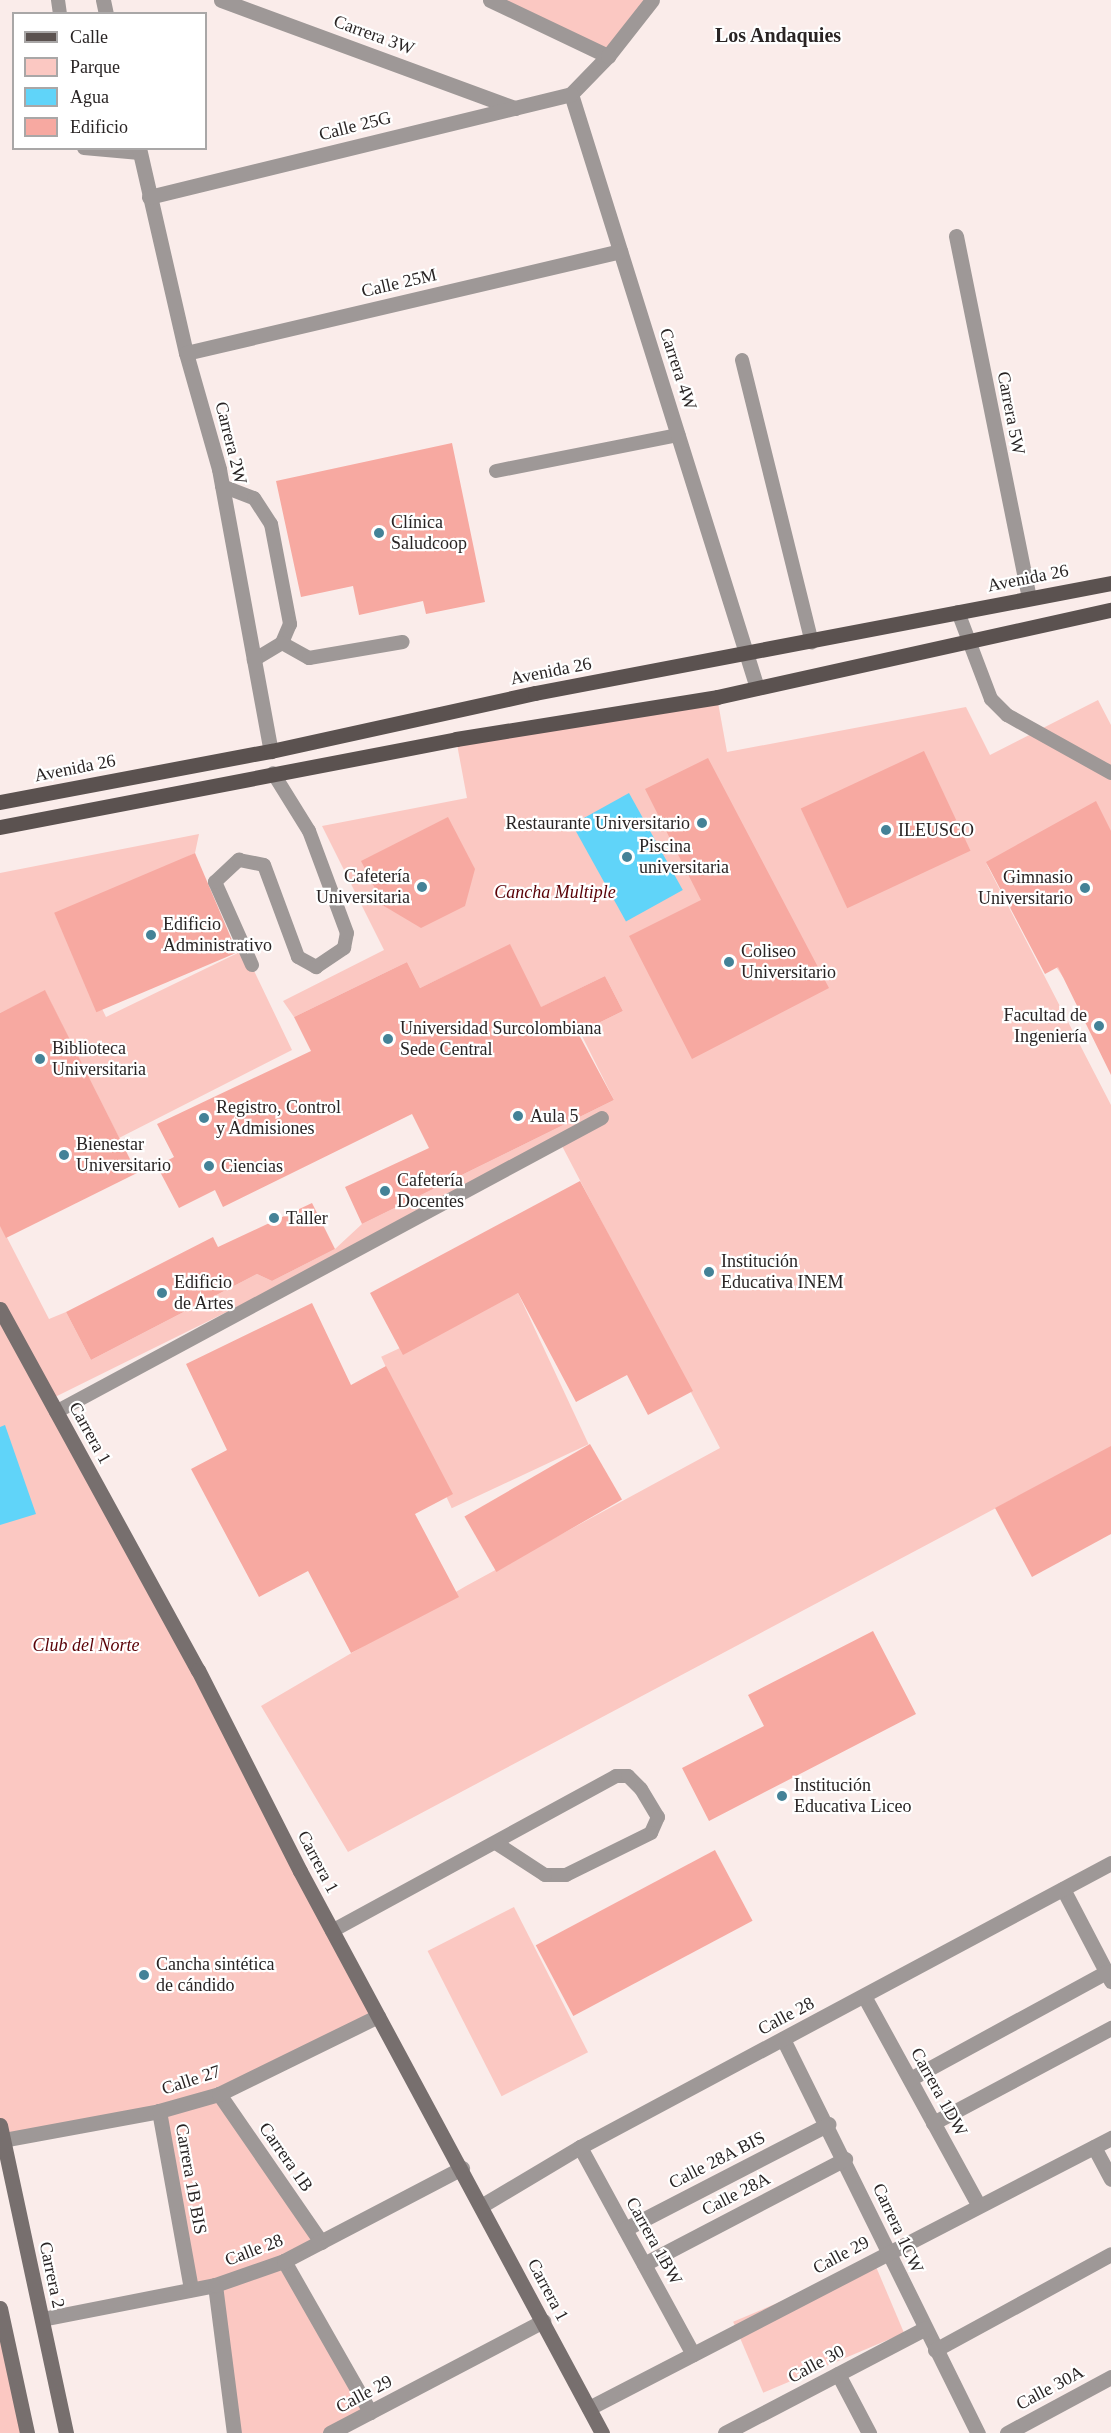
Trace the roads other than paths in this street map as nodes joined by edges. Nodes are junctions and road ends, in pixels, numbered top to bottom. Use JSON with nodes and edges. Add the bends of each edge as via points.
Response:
{"nodes":[{"id":1,"x":221,"y":0,"type":"edge"},
{"id":2,"x":490,"y":0,"type":"edge"},
{"id":3,"x":652,"y":0,"type":"edge"},
{"id":4,"x":608,"y":56,"type":"junction"},
{"id":5,"x":571,"y":94,"type":"junction"},
{"id":6,"x":515,"y":108,"type":"junction"},
{"id":7,"x":121,"y":150,"type":"edge"},
{"id":8,"x":139,"y":151,"type":"edge"},
{"id":9,"x":149,"y":196,"type":"junction"},
{"id":10,"x":956,"y":236,"type":"dead end"},
{"id":11,"x":620,"y":251,"type":"junction"},
{"id":12,"x":186,"y":353,"type":"junction"},
{"id":13,"x":742,"y":360,"type":"dead end"},
{"id":14,"x":678,"y":435,"type":"junction"},
{"id":15,"x":496,"y":471,"type":"dead end"},
{"id":16,"x":222,"y":486,"type":"junction"},
{"id":17,"x":1111,"y":583,"type":"edge"},
{"id":18,"x":1029,"y":597,"type":"junction"},
{"id":19,"x":1111,"y":610,"type":"edge"},
{"id":20,"x":958,"y":612,"type":"junction"},
{"id":21,"x":403,"y":642,"type":"dead end"},
{"id":22,"x":812,"y":642,"type":"junction"},
{"id":23,"x":967,"y":642,"type":"junction"},
{"id":24,"x":282,"y":643,"type":"junction"},
{"id":25,"x":748,"y":655,"type":"junction"},
{"id":26,"x":254,"y":660,"type":"junction"},
{"id":27,"x":757,"y":688,"type":"junction"},
{"id":28,"x":271,"y":751,"type":"junction"},
{"id":29,"x":273,"y":773,"type":"junction"},
{"id":30,"x":1111,"y":773,"type":"edge"},
{"id":31,"x":0,"y":802,"type":"edge"},
{"id":32,"x":5,"y":828,"type":"edge"},
{"id":33,"x":252,"y":965,"type":"dead end"},
{"id":34,"x":602,"y":1118,"type":"dead end"},
{"id":35,"x":0,"y":1309,"type":"edge"},
{"id":36,"x":56,"y":1412,"type":"junction"},
{"id":37,"x":496,"y":1843,"type":"junction"},
{"id":38,"x":1111,"y":1863,"type":"edge"},
{"id":39,"x":1063,"y":1889,"type":"junction"},
{"id":40,"x":332,"y":1931,"type":"junction"},
{"id":41,"x":1109,"y":1976,"type":"edge"},
{"id":42,"x":864,"y":1996,"type":"junction"},
{"id":43,"x":378,"y":2016,"type":"junction"},
{"id":44,"x":1111,"y":2028,"type":"edge"},
{"id":45,"x":783,"y":2039,"type":"junction"},
{"id":46,"x":910,"y":2079,"type":"junction"},
{"id":47,"x":219,"y":2094,"type":"junction"},
{"id":48,"x":159,"y":2111,"type":"junction"},
{"id":49,"x":933,"y":2122,"type":"junction"},
{"id":50,"x":828,"y":2124,"type":"junction"},
{"id":51,"x":2,"y":2132,"type":"edge"},
{"id":52,"x":1111,"y":2138,"type":"edge"},
{"id":53,"x":580,"y":2147,"type":"junction"},
{"id":54,"x":1094,"y":2147,"type":"junction"},
{"id":55,"x":846,"y":2159,"type":"junction"},
{"id":56,"x":462,"y":2168,"type":"junction"},
{"id":57,"x":1111,"y":2179,"type":"edge"},
{"id":58,"x":481,"y":2206,"type":"junction"},
{"id":59,"x":979,"y":2206,"type":"junction"},
{"id":60,"x":625,"y":2229,"type":"junction"},
{"id":61,"x":321,"y":2242,"type":"junction"},
{"id":62,"x":887,"y":2253,"type":"junction"},
{"id":63,"x":1111,"y":2254,"type":"edge"},
{"id":64,"x":284,"y":2261,"type":"junction"},
{"id":65,"x":644,"y":2264,"type":"junction"},
{"id":66,"x":215,"y":2285,"type":"junction"},
{"id":67,"x":191,"y":2289,"type":"junction"},
{"id":68,"x":0,"y":2308,"type":"edge"},
{"id":69,"x":42,"y":2319,"type":"junction"},
{"id":70,"x":543,"y":2321,"type":"junction"},
{"id":71,"x":924,"y":2329,"type":"junction"},
{"id":72,"x":935,"y":2350,"type":"junction"},
{"id":73,"x":693,"y":2354,"type":"junction"},
{"id":74,"x":838,"y":2374,"type":"junction"},
{"id":75,"x":1111,"y":2377,"type":"edge"},
{"id":76,"x":590,"y":2408,"type":"junction"},
{"id":77,"x":370,"y":2412,"type":"junction"},
{"id":78,"x":747,"y":2428,"type":"edge"},
{"id":79,"x":336,"y":2432,"type":"edge"},
{"id":80,"x":27,"y":2433,"type":"edge"},
{"id":81,"x":66,"y":2433,"type":"edge"},
{"id":82,"x":234,"y":2433,"type":"edge"},
{"id":83,"x":602,"y":2433,"type":"edge"},
{"id":84,"x":725,"y":2433,"type":"edge"},
{"id":85,"x":869,"y":2433,"type":"edge"},
{"id":86,"x":978,"y":2433,"type":"edge"},
{"id":87,"x":1007,"y":2433,"type":"edge"}],
"edges":[{"from":1,"to":6,"type":"street","name":"Carrera 3W"},
{"from":2,"to":4,"type":"street"},
{"from":3,"to":4,"type":"street"},
{"from":4,"to":5,"type":"street"},
{"from":5,"to":6,"type":"street","name":"Calle 25G"},
{"from":5,"to":11,"type":"street","name":"Carrera 4W"},
{"from":6,"to":9,"type":"street","name":"Calle 25G"},
{"from":7,"to":8,"type":"lane"},
{"from":8,"to":9,"type":"street","name":"Carrera 2W"},
{"from":9,"to":12,"type":"street","name":"Carrera 2W"},
{"from":10,"to":18,"type":"street","name":"Carrera 5W"},
{"from":11,"to":12,"type":"street","name":"Calle 25M"},
{"from":11,"to":14,"type":"street","name":"Carrera 4W"},
{"from":12,"to":16,"type":"street","name":"Carrera 2W"},
{"from":13,"to":22,"type":"lane"},
{"from":14,"to":15,"type":"lane"},
{"from":14,"to":25,"type":"street","name":"Carrera 4W"},
{"from":16,"to":24,"type":"lane","via":[[254,498],[271,524],[290,624]]},
{"from":16,"to":26,"type":"street","name":"Carrera 2W"},
{"from":17,"to":18,"type":"main road","name":"Avenida 26"},
{"from":18,"to":20,"type":"main road","name":"Avenida 26"},
{"from":19,"to":23,"type":"main road"},
{"from":20,"to":22,"type":"main road","name":"Avenida 26"},
{"from":20,"to":23,"type":"lane"},
{"from":21,"to":24,"type":"lane","via":[[309,658]]},
{"from":22,"to":25,"type":"main road","name":"Avenida 26"},
{"from":23,"to":27,"type":"main road"},
{"from":23,"to":30,"type":"lane","via":[[991,699],[1007,715]]},
{"from":24,"to":26,"type":"lane"},
{"from":25,"to":27,"type":"street","name":"Carrera 4W"},
{"from":25,"to":28,"type":"main road","name":"Avenida 26","via":[[535,693]]},
{"from":26,"to":28,"type":"street","name":"Carrera 2W"},
{"from":27,"to":29,"type":"main road"},
{"from":28,"to":31,"type":"main road","name":"Avenida 26"},
{"from":29,"to":32,"type":"main road"},
{"from":29,"to":33,"type":"lane","via":[[309,831],[348,933],[344,948],[316,967],[298,957],[264,865],[239,860],[215,882]]},
{"from":34,"to":36,"type":"lane"},
{"from":35,"to":36,"type":"main road","name":"Carrera 1"},
{"from":36,"to":40,"type":"main road","name":"Carrera 1","via":[[198,1670]]},
{"from":37,"to":37,"type":"lane","via":[[616,1776],[628,1776],[658,1817],[651,1833],[566,1875],[544,1875]]},
{"from":37,"to":40,"type":"lane"},
{"from":38,"to":39,"type":"street","name":"Calle 28"},
{"from":39,"to":41,"type":"street"},
{"from":39,"to":42,"type":"street","name":"Calle 28"},
{"from":40,"to":43,"type":"main road","name":"Carrera 1"},
{"from":41,"to":46,"type":"street"},
{"from":42,"to":45,"type":"street","name":"Calle 28"},
{"from":42,"to":46,"type":"street","name":"Carrera 1DW"},
{"from":43,"to":47,"type":"street","name":"Calle 27"},
{"from":43,"to":56,"type":"main road","name":"Carrera 1"},
{"from":44,"to":49,"type":"street"},
{"from":45,"to":50,"type":"street","name":"Carrera 1CW"},
{"from":45,"to":53,"type":"street","name":"Calle 28"},
{"from":46,"to":49,"type":"street","name":"Carrera 1DW"},
{"from":47,"to":48,"type":"street","name":"Calle 27"},
{"from":47,"to":61,"type":"street","name":"Carrera 1B"},
{"from":48,"to":51,"type":"street","name":"Calle 27"},
{"from":48,"to":67,"type":"street","name":"Carrera 1B BIS"},
{"from":49,"to":59,"type":"street","name":"Carrera 1DW"},
{"from":50,"to":55,"type":"street","name":"Carrera 1CW"},
{"from":50,"to":60,"type":"street","name":"Calle 28A BIS"},
{"from":51,"to":69,"type":"main road","name":"Carrera 2"},
{"from":52,"to":54,"type":"street","name":"Calle 29"},
{"from":53,"to":58,"type":"street","name":"Calle 28"},
{"from":53,"to":60,"type":"street","name":"Carrera 1BW"},
{"from":54,"to":57,"type":"street"},
{"from":54,"to":59,"type":"street","name":"Calle 29"},
{"from":55,"to":62,"type":"street","name":"Carrera 1CW"},
{"from":55,"to":65,"type":"street","name":"Calle 28A"},
{"from":56,"to":58,"type":"main road","name":"Carrera 1"},
{"from":56,"to":61,"type":"street","name":"Calle 28"},
{"from":58,"to":70,"type":"main road","name":"Carrera 1"},
{"from":59,"to":62,"type":"street","name":"Calle 29"},
{"from":60,"to":65,"type":"street","name":"Carrera 1BW"},
{"from":61,"to":64,"type":"street","name":"Calle 28"},
{"from":62,"to":71,"type":"street","name":"Carrera 1CW"},
{"from":62,"to":73,"type":"street","name":"Calle 29"},
{"from":63,"to":72,"type":"street"},
{"from":64,"to":66,"type":"street","name":"Calle 28"},
{"from":64,"to":77,"type":"street"},
{"from":65,"to":73,"type":"street","name":"Carrera 1BW"},
{"from":66,"to":67,"type":"street","name":"Calle 28"},
{"from":66,"to":82,"type":"street"},
{"from":67,"to":69,"type":"street","name":"Calle 28"},
{"from":68,"to":80,"type":"main road"},
{"from":69,"to":81,"type":"main road","name":"Carrera 2"},
{"from":70,"to":76,"type":"main road","name":"Carrera 1"},
{"from":70,"to":77,"type":"street","name":"Calle 29"},
{"from":71,"to":72,"type":"street","name":"Carrera 1CW"},
{"from":71,"to":74,"type":"street","name":"Calle 30"},
{"from":72,"to":86,"type":"street","name":"Carrera 1CW"},
{"from":73,"to":76,"type":"street","name":"Calle 29"},
{"from":74,"to":78,"type":"street","name":"Calle 30"},
{"from":74,"to":85,"type":"street"},
{"from":75,"to":87,"type":"street","name":"Calle 30A"},
{"from":76,"to":83,"type":"main road","name":"Carrera 1"},
{"from":77,"to":79,"type":"street","name":"Calle 29"},
{"from":78,"to":84,"type":"street","name":"Calle 30"}]}
